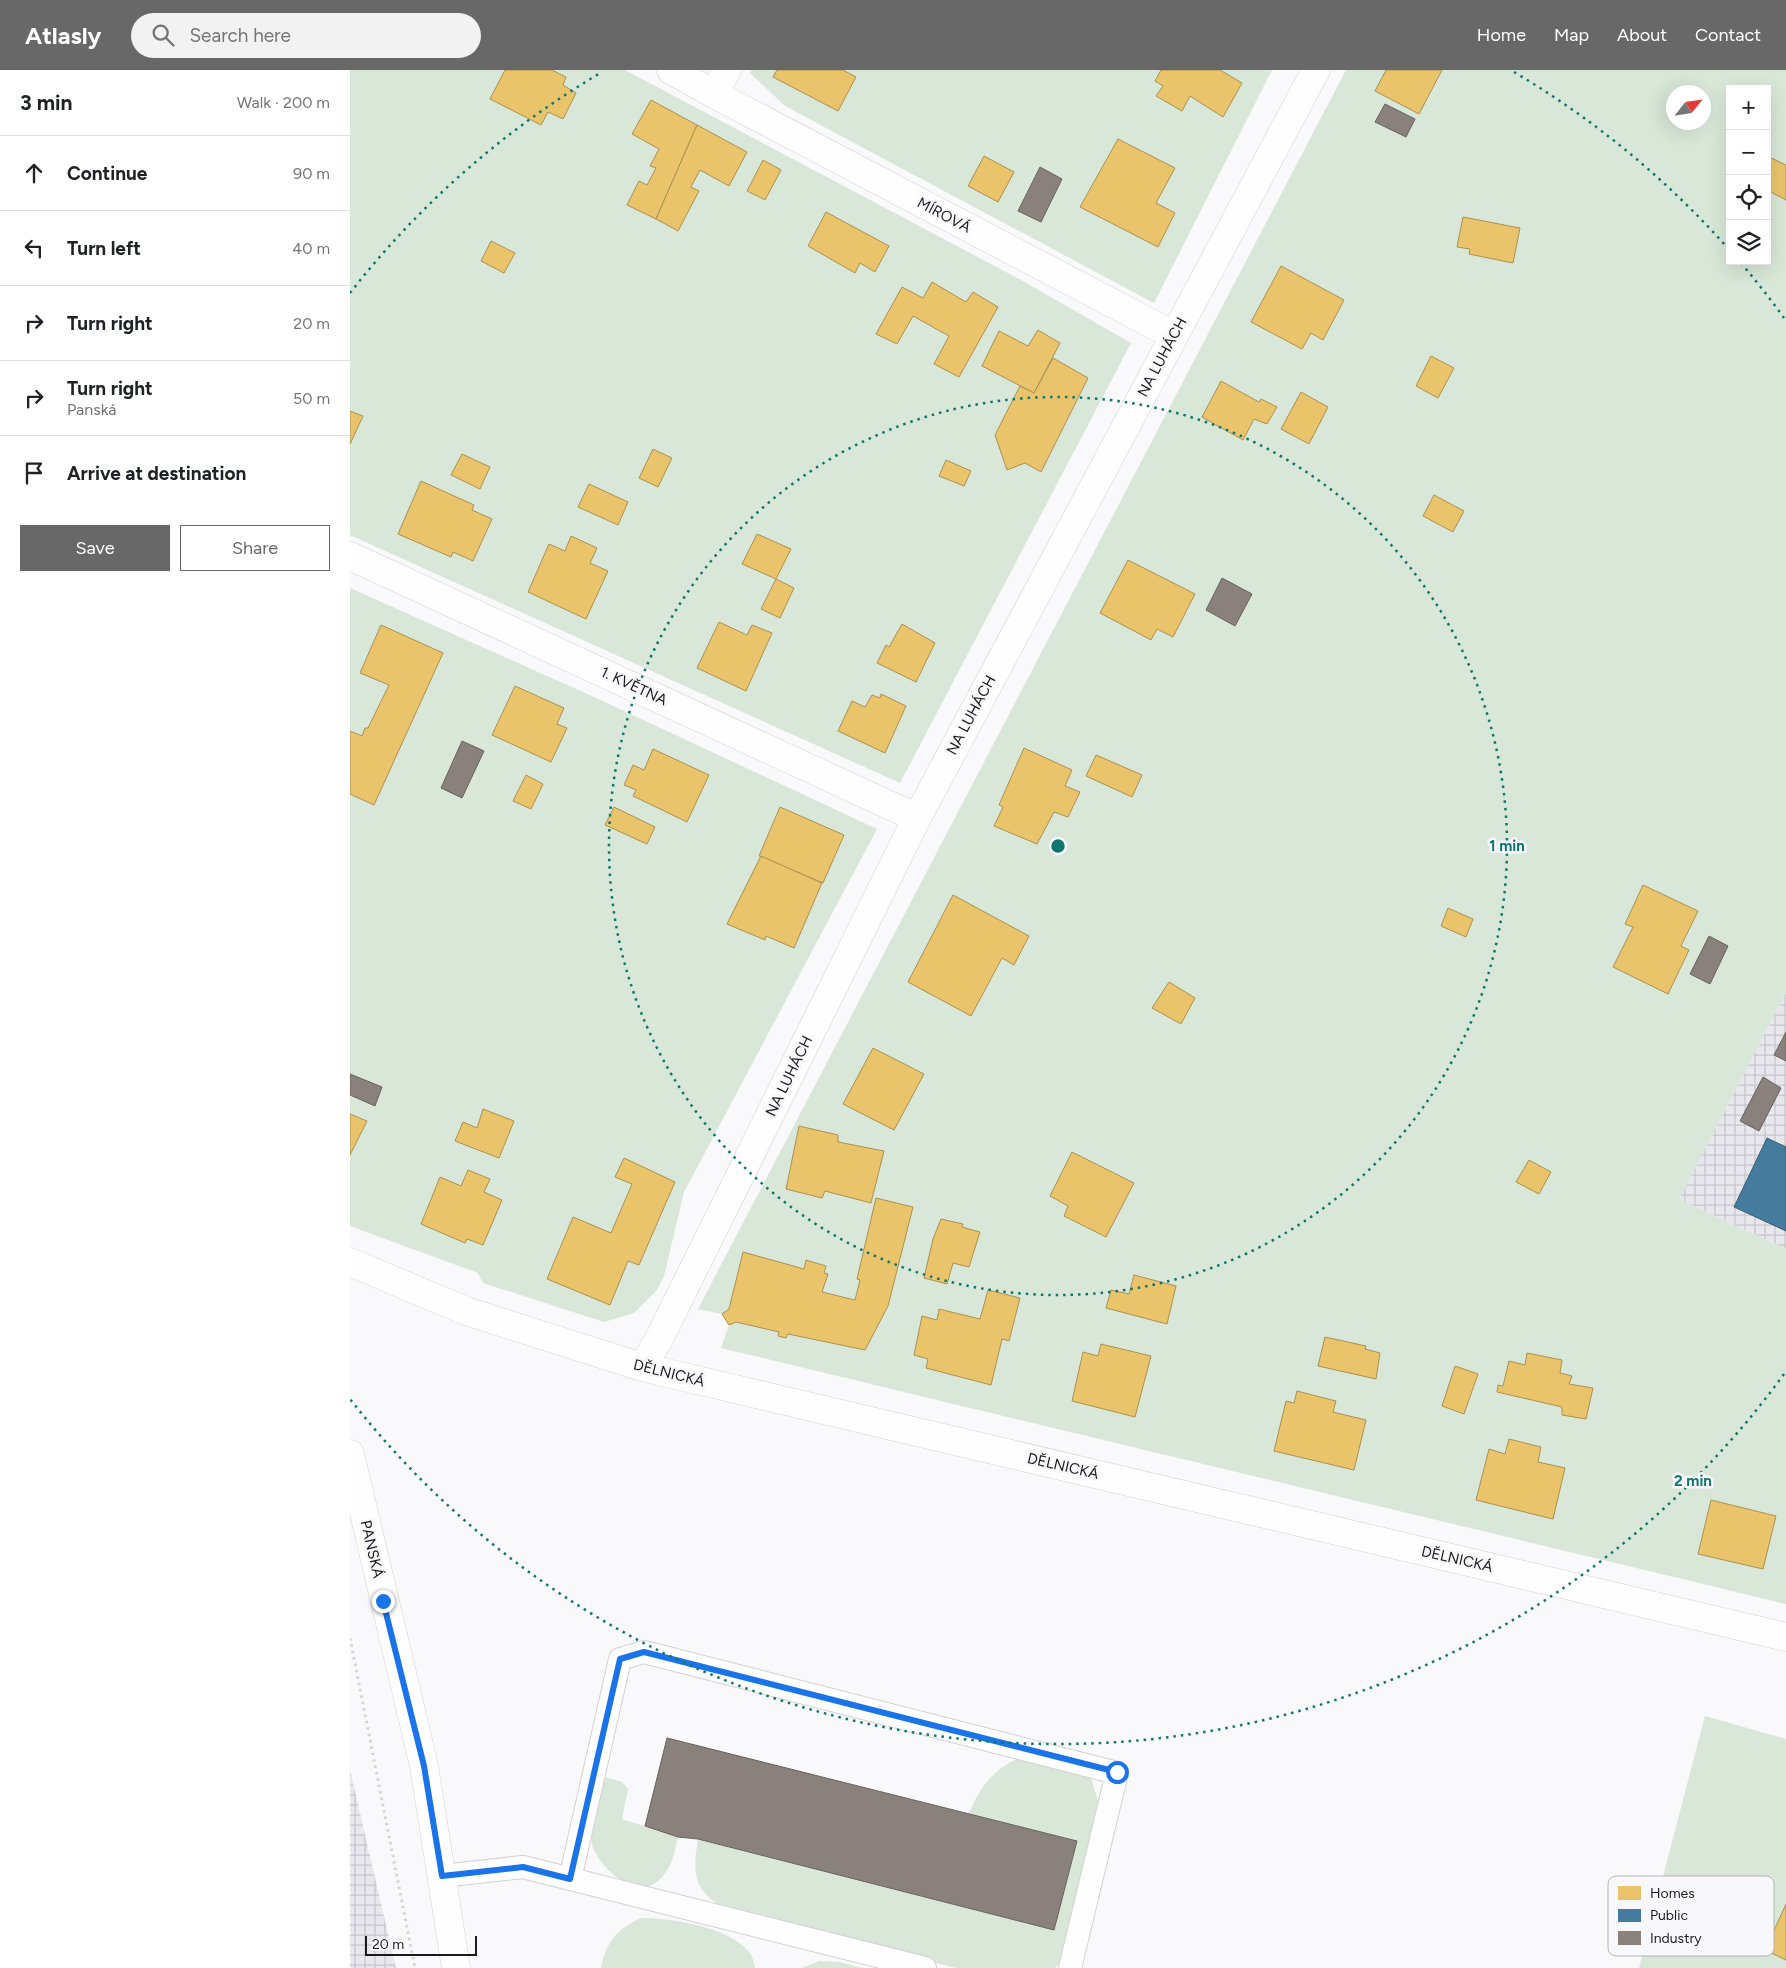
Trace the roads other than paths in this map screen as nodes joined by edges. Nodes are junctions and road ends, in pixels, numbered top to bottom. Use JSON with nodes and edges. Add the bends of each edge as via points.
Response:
{"nodes":[{"id":1,"x":670,"y":70,"type":"edge"},
{"id":2,"x":727,"y":70,"type":"edge"},
{"id":3,"x":1316,"y":70,"type":"edge"},
{"id":4,"x":714,"y":94,"type":"junction"},
{"id":5,"x":1173,"y":335,"type":"junction"},
{"id":6,"x":350,"y":556,"type":"edge"},
{"id":7,"x":916,"y":818,"type":"junction"},
{"id":8,"x":350,"y":1262,"type":"edge"},
{"id":9,"x":642,"y":1367,"type":"junction"},
{"id":10,"x":350,"y":1454,"type":"edge"},
{"id":11,"x":1786,"y":1637,"type":"edge"},
{"id":12,"x":442,"y":1876,"type":"junction"},
{"id":13,"x":570,"y":1879,"type":"junction"},
{"id":14,"x":456,"y":1968,"type":"edge"},
{"id":15,"x":925,"y":1968,"type":"edge"},
{"id":16,"x":1070,"y":1968,"type":"edge"}],
"edges":[{"from":1,"to":4,"type":"street","name":"MÍROVÁ"},
{"from":2,"to":4,"type":"street"},
{"from":3,"to":5,"type":"street","name":"NA LUHÁCH"},
{"from":4,"to":5,"type":"street","name":"MÍROVÁ"},
{"from":5,"to":7,"type":"street","name":"NA LUHÁCH"},
{"from":6,"to":7,"type":"street","name":"1. KVĚTNA"},
{"from":7,"to":9,"type":"street","name":"NA LUHÁCH","via":[[671,1315]]},
{"from":8,"to":9,"type":"street","name":"DĚLNICKÁ","via":[[466,1311]]},
{"from":9,"to":11,"type":"street","name":"DĚLNICKÁ"},
{"from":10,"to":12,"type":"street","name":"PANSKÁ","via":[[424,1766]]},
{"from":12,"to":13,"type":"lane","via":[[523,1867]]},
{"from":12,"to":14,"type":"street","name":"PANSKÁ"},
{"from":13,"to":15,"type":"lane"},
{"from":13,"to":16,"type":"lane","via":[[620,1659],[644,1652],[1117,1772]]}]}
